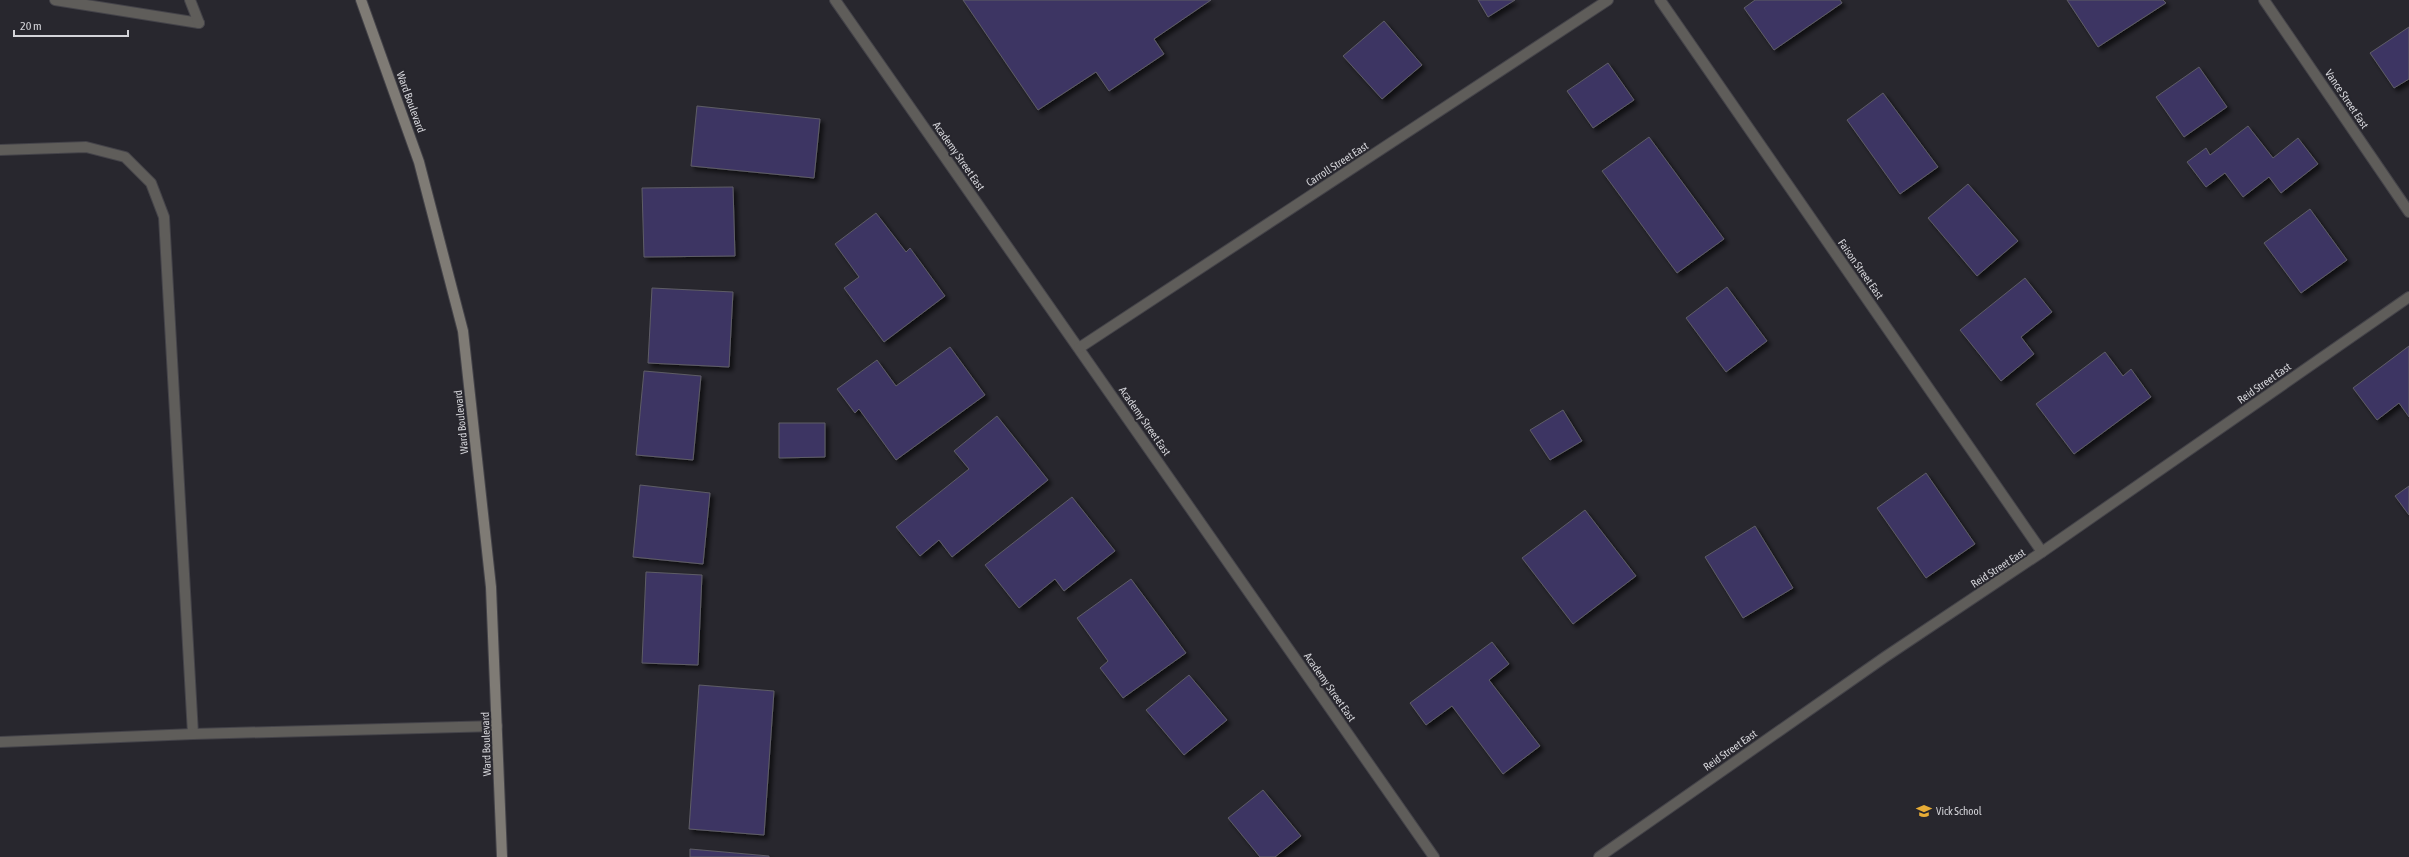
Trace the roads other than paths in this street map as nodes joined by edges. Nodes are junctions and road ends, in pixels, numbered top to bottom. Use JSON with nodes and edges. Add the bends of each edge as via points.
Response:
{"nodes":[{"id":1,"x":55,"y":0,"type":"edge"},
{"id":2,"x":190,"y":0,"type":"edge"},
{"id":3,"x":361,"y":0,"type":"edge"},
{"id":4,"x":835,"y":0,"type":"edge"},
{"id":5,"x":1608,"y":0,"type":"edge"},
{"id":6,"x":1660,"y":0,"type":"edge"},
{"id":7,"x":2264,"y":0,"type":"edge"},
{"id":8,"x":0,"y":150,"type":"edge"},
{"id":9,"x":2409,"y":212,"type":"edge"},
{"id":10,"x":2409,"y":296,"type":"edge"},
{"id":11,"x":1079,"y":348,"type":"junction"},
{"id":12,"x":2042,"y":552,"type":"junction"},
{"id":13,"x":497,"y":726,"type":"junction"},
{"id":14,"x":193,"y":734,"type":"junction"},
{"id":15,"x":0,"y":742,"type":"edge"},
{"id":16,"x":502,"y":857,"type":"edge"},
{"id":17,"x":1434,"y":857,"type":"edge"},
{"id":18,"x":1598,"y":857,"type":"edge"}],
"edges":[{"from":1,"to":2,"type":"street","via":[[199,23]]},
{"from":3,"to":13,"type":"main road","name":"Ward Boulevard","via":[[419,162],[463,331],[491,587]]},
{"from":4,"to":11,"type":"street","name":"Academy Street East"},
{"from":5,"to":11,"type":"street","name":"Carroll Street East"},
{"from":6,"to":12,"type":"street","name":"Faison Street East"},
{"from":7,"to":9,"type":"street","name":"Vance Street East"},
{"from":8,"to":14,"type":"street","via":[[86,147],[125,157],[151,183],[164,217]]},
{"from":10,"to":12,"type":"street","name":"Reid Street East"},
{"from":11,"to":17,"type":"street","name":"Academy Street East"},
{"from":12,"to":18,"type":"street","name":"Reid Street East","via":[[1885,657]]},
{"from":13,"to":14,"type":"street"},
{"from":13,"to":16,"type":"main road","name":"Ward Boulevard"},
{"from":14,"to":15,"type":"street"}]}
